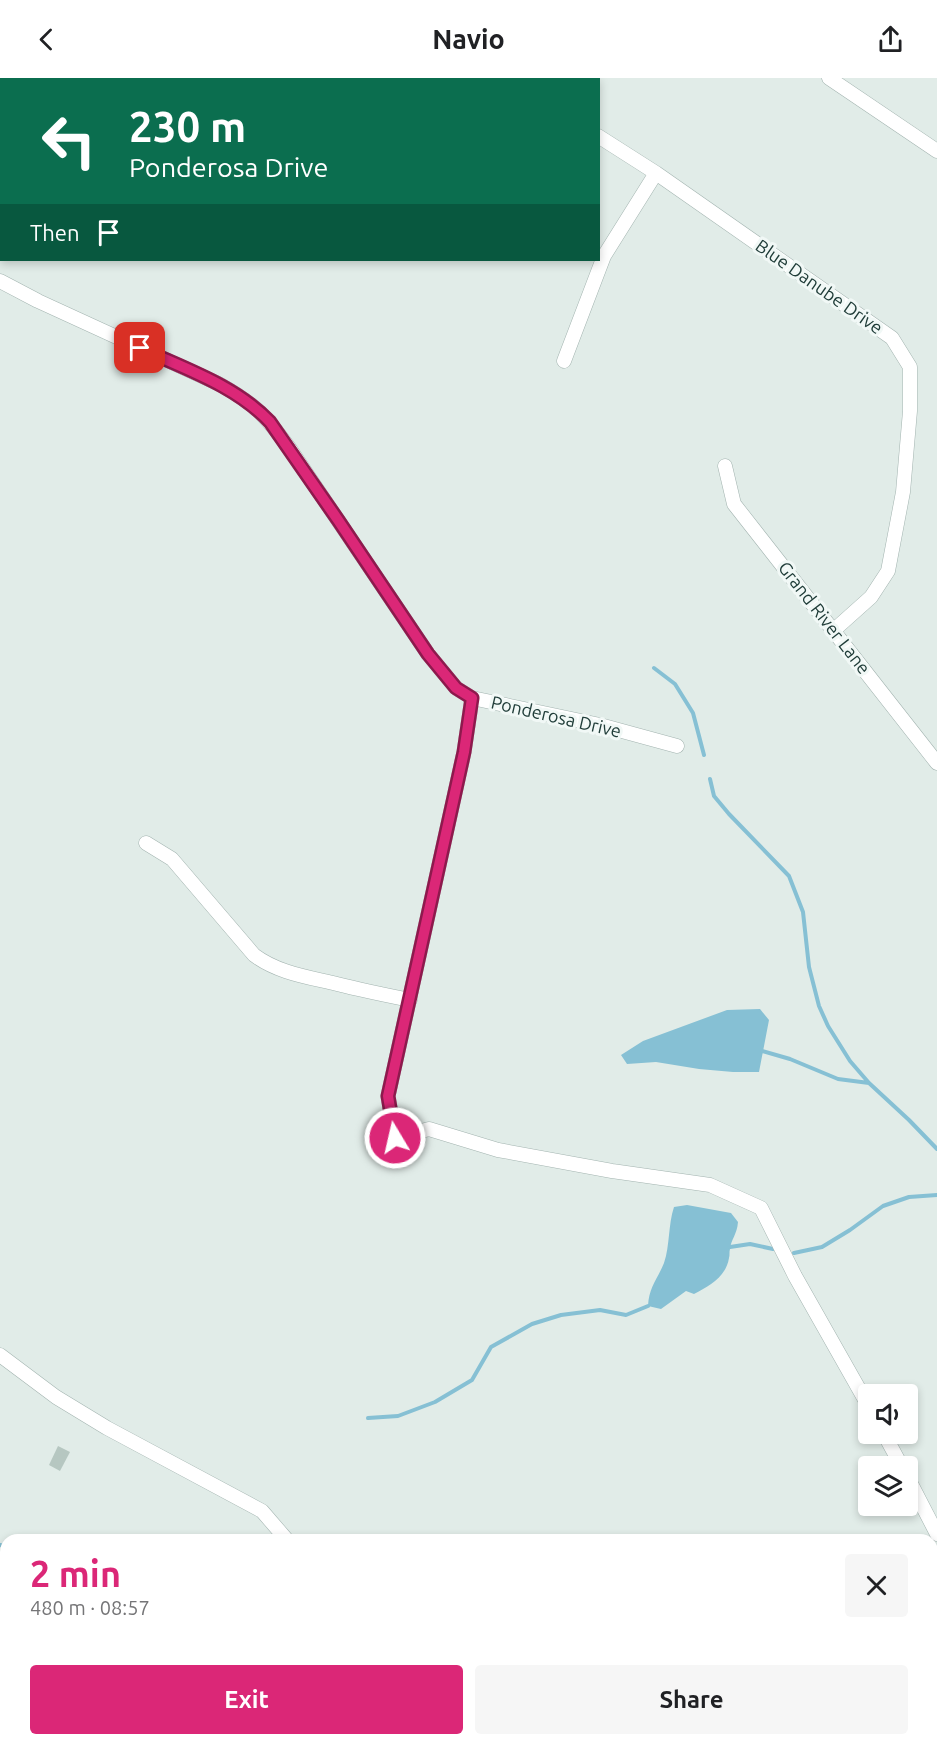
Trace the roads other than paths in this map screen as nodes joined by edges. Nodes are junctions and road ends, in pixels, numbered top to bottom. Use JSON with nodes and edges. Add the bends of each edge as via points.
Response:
{"nodes":[{"id":1,"x":828,"y":78,"type":"edge"},
{"id":2,"x":600,"y":137,"type":"edge"},
{"id":3,"x":937,"y":151,"type":"edge"},
{"id":4,"x":656,"y":173,"type":"junction"},
{"id":5,"x":0,"y":281,"type":"edge"},
{"id":6,"x":564,"y":361,"type":"dead end"},
{"id":7,"x":726,"y":466,"type":"dead end"},
{"id":8,"x":833,"y":631,"type":"junction"},
{"id":9,"x":472,"y":698,"type":"junction"},
{"id":10,"x":677,"y":746,"type":"dead end"},
{"id":11,"x":937,"y":763,"type":"edge"},
{"id":12,"x":146,"y":843,"type":"dead end"},
{"id":13,"x":410,"y":1000,"type":"junction"},
{"id":14,"x":0,"y":1355,"type":"edge"},
{"id":15,"x":858,"y":1388,"type":"edge"},
{"id":16,"x":918,"y":1497,"type":"edge"},
{"id":17,"x":282,"y":1534,"type":"edge"},
{"id":18,"x":937,"y":1534,"type":"edge"}],
"edges":[{"from":1,"to":3,"type":"street"},
{"from":2,"to":4,"type":"street","name":"Blue Danube Drive"},
{"from":4,"to":6,"type":"street","via":[[604,256]]},
{"from":4,"to":8,"type":"street","name":"Blue Danube Drive","via":[[892,338],[910,367],[903,492],[888,571],[871,597]]},
{"from":5,"to":9,"type":"street","name":"Ponderosa Drive","via":[[219,384],[258,409],[290,449],[428,654],[456,688]]},
{"from":7,"to":8,"type":"street","name":"Grand River Lane","via":[[734,504]]},
{"from":8,"to":11,"type":"street","name":"Grand River Lane"},
{"from":9,"to":10,"type":"street","name":"Ponderosa Drive"},
{"from":9,"to":13,"type":"street","via":[[464,752]]},
{"from":12,"to":13,"type":"street","via":[[172,859],[266,964]]},
{"from":13,"to":15,"type":"street","via":[[388,1096],[395,1138],[429,1129],[498,1150],[710,1185],[761,1208]]},
{"from":14,"to":17,"type":"street","via":[[56,1397],[107,1428],[262,1511]]},
{"from":16,"to":18,"type":"street"}]}
